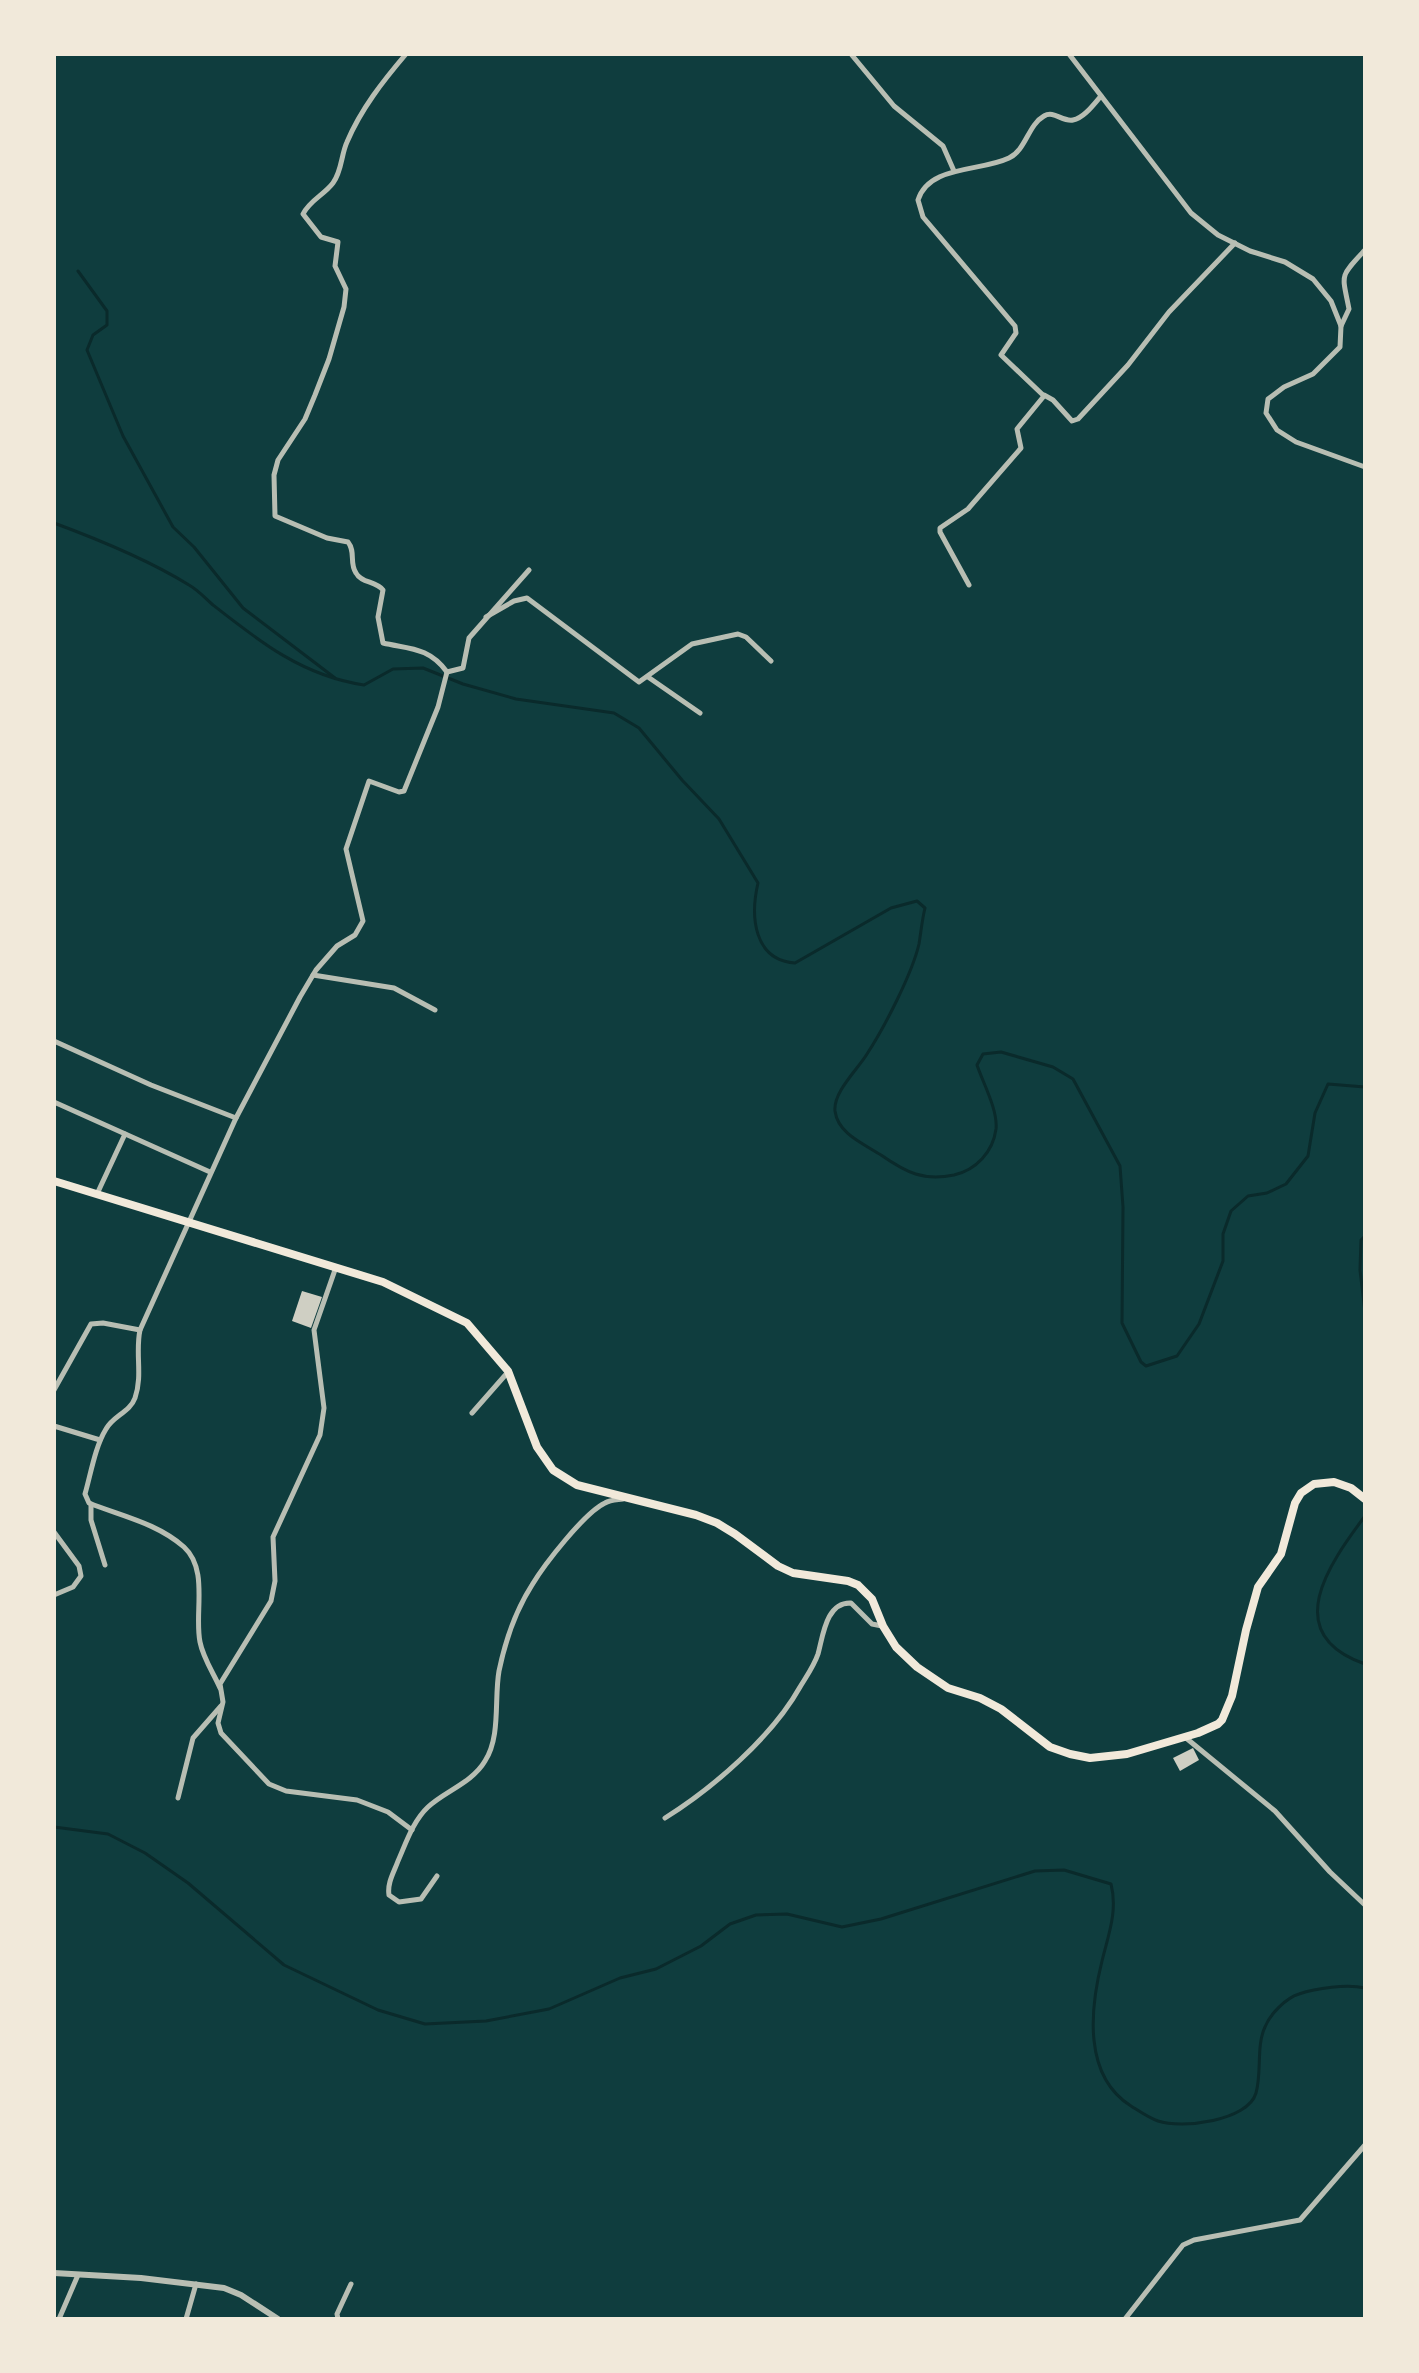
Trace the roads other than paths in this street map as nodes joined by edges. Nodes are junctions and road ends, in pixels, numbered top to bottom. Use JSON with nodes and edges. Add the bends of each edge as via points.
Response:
{"nodes":[{"id":1,"x":406,"y":54,"type":"edge"},
{"id":2,"x":851,"y":54,"type":"edge"},
{"id":3,"x":1069,"y":54,"type":"edge"},
{"id":4,"x":1101,"y":96,"type":"junction"},
{"id":5,"x":954,"y":171,"type":"junction"},
{"id":6,"x":1235,"y":243,"type":"junction"},
{"id":7,"x":1365,"y":250,"type":"edge"},
{"id":8,"x":1341,"y":326,"type":"junction"},
{"id":9,"x":1043,"y":394,"type":"junction"},
{"id":10,"x":1365,"y":467,"type":"edge"},
{"id":11,"x":529,"y":570,"type":"dead end"},
{"id":12,"x":969,"y":585,"type":"dead end"},
{"id":13,"x":486,"y":617,"type":"junction"},
{"id":14,"x":771,"y":661,"type":"dead end"},
{"id":15,"x":447,"y":674,"type":"junction"},
{"id":16,"x":648,"y":677,"type":"junction"},
{"id":17,"x":700,"y":713,"type":"dead end"},
{"id":18,"x":313,"y":975,"type":"junction"},
{"id":19,"x":435,"y":1010,"type":"dead end"},
{"id":20,"x":54,"y":1041,"type":"edge"},
{"id":21,"x":54,"y":1102,"type":"edge"},
{"id":22,"x":236,"y":1118,"type":"junction"},
{"id":23,"x":125,"y":1134,"type":"junction"},
{"id":24,"x":211,"y":1172,"type":"junction"},
{"id":25,"x":54,"y":1181,"type":"edge"},
{"id":26,"x":97,"y":1194,"type":"junction"},
{"id":27,"x":189,"y":1221,"type":"junction"},
{"id":28,"x":336,"y":1266,"type":"junction"},
{"id":29,"x":140,"y":1330,"type":"junction"},
{"id":30,"x":508,"y":1371,"type":"junction"},
{"id":31,"x":54,"y":1390,"type":"edge"},
{"id":32,"x":472,"y":1413,"type":"dead end"},
{"id":33,"x":54,"y":1426,"type":"edge"},
{"id":34,"x":100,"y":1440,"type":"junction"},
{"id":35,"x":1362,"y":1496,"type":"edge"},
{"id":36,"x":628,"y":1499,"type":"junction"},
{"id":37,"x":91,"y":1504,"type":"junction"},
{"id":38,"x":54,"y":1532,"type":"edge"},
{"id":39,"x":105,"y":1565,"type":"dead end"},
{"id":40,"x":54,"y":1595,"type":"edge"},
{"id":41,"x":883,"y":1626,"type":"junction"},
{"id":42,"x":220,"y":1688,"type":"junction"},
{"id":43,"x":222,"y":1706,"type":"junction"},
{"id":44,"x":1185,"y":1737,"type":"junction"},
{"id":45,"x":178,"y":1798,"type":"dead end"},
{"id":46,"x":665,"y":1818,"type":"dead end"},
{"id":47,"x":412,"y":1830,"type":"junction"},
{"id":48,"x":437,"y":1876,"type":"dead end"},
{"id":49,"x":1365,"y":1905,"type":"edge"},
{"id":50,"x":1365,"y":2145,"type":"edge"},
{"id":51,"x":54,"y":2273,"type":"edge"},
{"id":52,"x":78,"y":2275,"type":"junction"},
{"id":53,"x":196,"y":2284,"type":"junction"},
{"id":54,"x":351,"y":2284,"type":"dead end"},
{"id":55,"x":59,"y":2319,"type":"edge"},
{"id":56,"x":186,"y":2319,"type":"edge"},
{"id":57,"x":278,"y":2319,"type":"edge"},
{"id":58,"x":338,"y":2319,"type":"edge"},
{"id":59,"x":1125,"y":2319,"type":"edge"}],
"edges":[{"from":1,"to":15,"type":"street","via":[[358,120],[335,181],[303,214],[321,237],[338,242],[335,266],[347,293],[315,395],[278,460],[273,506],[275,516],[292,525],[348,542],[354,549],[354,572],[383,590],[378,617],[383,643],[427,653]]},
{"from":2,"to":5,"type":"street","via":[[894,106],[943,146]]},
{"from":3,"to":4,"type":"street"},
{"from":4,"to":5,"type":"street","via":[[1074,119],[1042,116],[1008,158]]},
{"from":4,"to":6,"type":"street","via":[[1191,213]]},
{"from":5,"to":9,"type":"street","via":[[926,185],[919,209],[1015,326],[1001,355]]},
{"from":6,"to":8,"type":"street","via":[[1313,279],[1331,301]]},
{"from":6,"to":9,"type":"street","via":[[1078,419],[1072,421]]},
{"from":7,"to":8,"type":"street","via":[[1343,276],[1349,309]]},
{"from":8,"to":10,"type":"street","via":[[1340,347],[1330,359],[1268,399],[1266,413],[1277,430],[1296,442]]},
{"from":9,"to":12,"type":"street","via":[[1017,429],[1021,448],[968,509],[940,528]]},
{"from":11,"to":13,"type":"street"},
{"from":13,"to":15,"type":"street","via":[[469,638],[463,668]]},
{"from":13,"to":16,"type":"street","via":[[527,598],[637,681]]},
{"from":14,"to":16,"type":"street","via":[[738,634],[692,644]]},
{"from":15,"to":18,"type":"street","via":[[404,791],[369,781],[346,849],[363,921]]},
{"from":16,"to":17,"type":"street"},
{"from":18,"to":19,"type":"street","via":[[394,988]]},
{"from":18,"to":22,"type":"street"},
{"from":20,"to":22,"type":"street"},
{"from":21,"to":23,"type":"street"},
{"from":22,"to":24,"type":"street"},
{"from":23,"to":24,"type":"street"},
{"from":23,"to":26,"type":"street"},
{"from":24,"to":27,"type":"street"},
{"from":25,"to":26,"type":"main road"},
{"from":26,"to":27,"type":"main road"},
{"from":27,"to":28,"type":"main road"},
{"from":27,"to":29,"type":"street"},
{"from":28,"to":30,"type":"main road","via":[[383,1282],[467,1323]]},
{"from":28,"to":42,"type":"street","via":[[314,1330],[324,1408],[320,1435],[273,1537],[271,1601]]},
{"from":29,"to":31,"type":"street","via":[[91,1324]]},
{"from":29,"to":34,"type":"street","via":[[133,1404],[108,1425]]},
{"from":30,"to":32,"type":"street"},
{"from":30,"to":36,"type":"main road","via":[[549,1466],[577,1485]]},
{"from":33,"to":34,"type":"street"},
{"from":34,"to":37,"type":"street","via":[[85,1494]]},
{"from":35,"to":44,"type":"main road","via":[[1342,1483],[1322,1481],[1301,1493],[1281,1554],[1255,1597],[1228,1709],[1214,1727]]},
{"from":36,"to":41,"type":"main road","via":[[717,1523],[793,1573],[858,1585],[872,1599]]},
{"from":36,"to":47,"type":"street","via":[[602,1504],[531,1586],[500,1668],[486,1761],[429,1806]]},
{"from":37,"to":39,"type":"street"},
{"from":37,"to":42,"type":"street","via":[[143,1522],[192,1556],[198,1573],[199,1641]]},
{"from":38,"to":40,"type":"street","via":[[81,1570],[76,1585]]},
{"from":41,"to":44,"type":"main road","via":[[917,1667],[948,1688],[1001,1709],[1050,1747],[1090,1758],[1127,1754]]},
{"from":41,"to":46,"type":"street","via":[[872,1624],[851,1603],[833,1610],[817,1657],[767,1731],[688,1804]]},
{"from":42,"to":43,"type":"street"},
{"from":43,"to":45,"type":"street","via":[[193,1738]]},
{"from":43,"to":47,"type":"street","via":[[221,1733],[275,1787],[357,1800],[388,1812]]},
{"from":44,"to":49,"type":"street","via":[[1275,1811]]},
{"from":47,"to":48,"type":"street","via":[[389,1881],[389,1895],[399,1902],[421,1899]]},
{"from":50,"to":59,"type":"street","via":[[1300,2220],[1183,2245]]},
{"from":51,"to":52,"type":"street"},
{"from":52,"to":53,"type":"street"},
{"from":52,"to":55,"type":"street"},
{"from":53,"to":56,"type":"street"},
{"from":53,"to":57,"type":"street","via":[[241,2295]]},
{"from":54,"to":58,"type":"street"}]}
